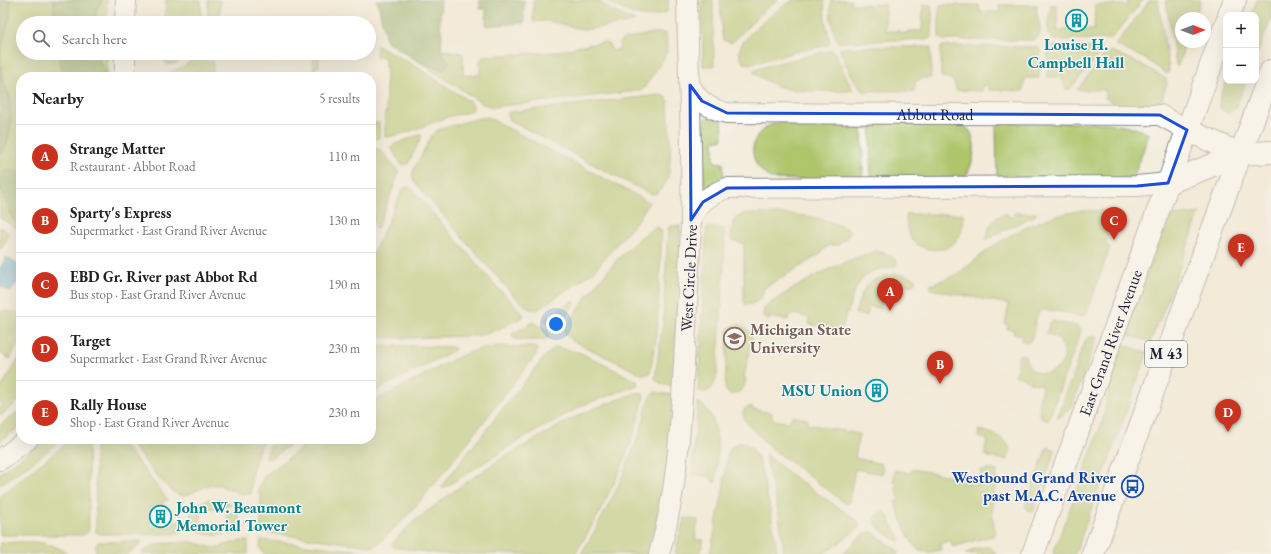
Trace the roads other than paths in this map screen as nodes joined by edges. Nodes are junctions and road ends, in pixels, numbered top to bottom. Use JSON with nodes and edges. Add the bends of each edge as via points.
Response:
{"nodes":[{"id":1,"x":126,"y":0,"type":"edge"},
{"id":2,"x":687,"y":0,"type":"edge"},
{"id":3,"x":1235,"y":0,"type":"edge"},
{"id":4,"x":1230,"y":12,"type":"edge"},
{"id":5,"x":125,"y":16,"type":"edge"},
{"id":6,"x":1223,"y":32,"type":"edge"},
{"id":7,"x":125,"y":60,"type":"edge"},
{"id":8,"x":1271,"y":71,"type":"edge"},
{"id":9,"x":125,"y":72,"type":"edge"},
{"id":10,"x":690,"y":85,"type":"junction"},
{"id":11,"x":1187,"y":130,"type":"junction"},
{"id":12,"x":1271,"y":152,"type":"edge"},
{"id":13,"x":1240,"y":154,"type":"junction"},
{"id":14,"x":1168,"y":183,"type":"junction"},
{"id":15,"x":691,"y":220,"type":"junction"},
{"id":16,"x":21,"y":444,"type":"edge"},
{"id":17,"x":0,"y":460,"type":"edge"},
{"id":18,"x":658,"y":554,"type":"edge"},
{"id":19,"x":1033,"y":554,"type":"edge"},
{"id":20,"x":1093,"y":554,"type":"edge"}],
"edges":[{"from":1,"to":5,"type":"street"},
{"from":2,"to":10,"type":"street","name":"West Circle Drive"},
{"from":3,"to":4,"type":"main road"},
{"from":6,"to":11,"type":"main road","name":"East Grand River Avenue"},
{"from":7,"to":9,"type":"street"},
{"from":8,"to":13,"type":"main road","number":"M 43"},
{"from":10,"to":11,"type":"street","name":"Abbot Road","via":[[702,101],[718,111],[727,113],[1160,115]]},
{"from":10,"to":15,"type":"street","name":"West Circle Drive"},
{"from":11,"to":13,"type":"main road"},
{"from":11,"to":14,"type":"main road","name":"East Grand River Avenue"},
{"from":12,"to":13,"type":"main road"},
{"from":13,"to":14,"type":"main road"},
{"from":13,"to":20,"type":"main road","number":"M 43"},
{"from":14,"to":15,"type":"street","via":[[1137,186],[727,188],[703,202]]},
{"from":14,"to":19,"type":"main road","name":"East Grand River Avenue"},
{"from":15,"to":18,"type":"street","name":"West Circle Drive","via":[[680,440],[669,516]]},
{"from":16,"to":17,"type":"street"}]}
